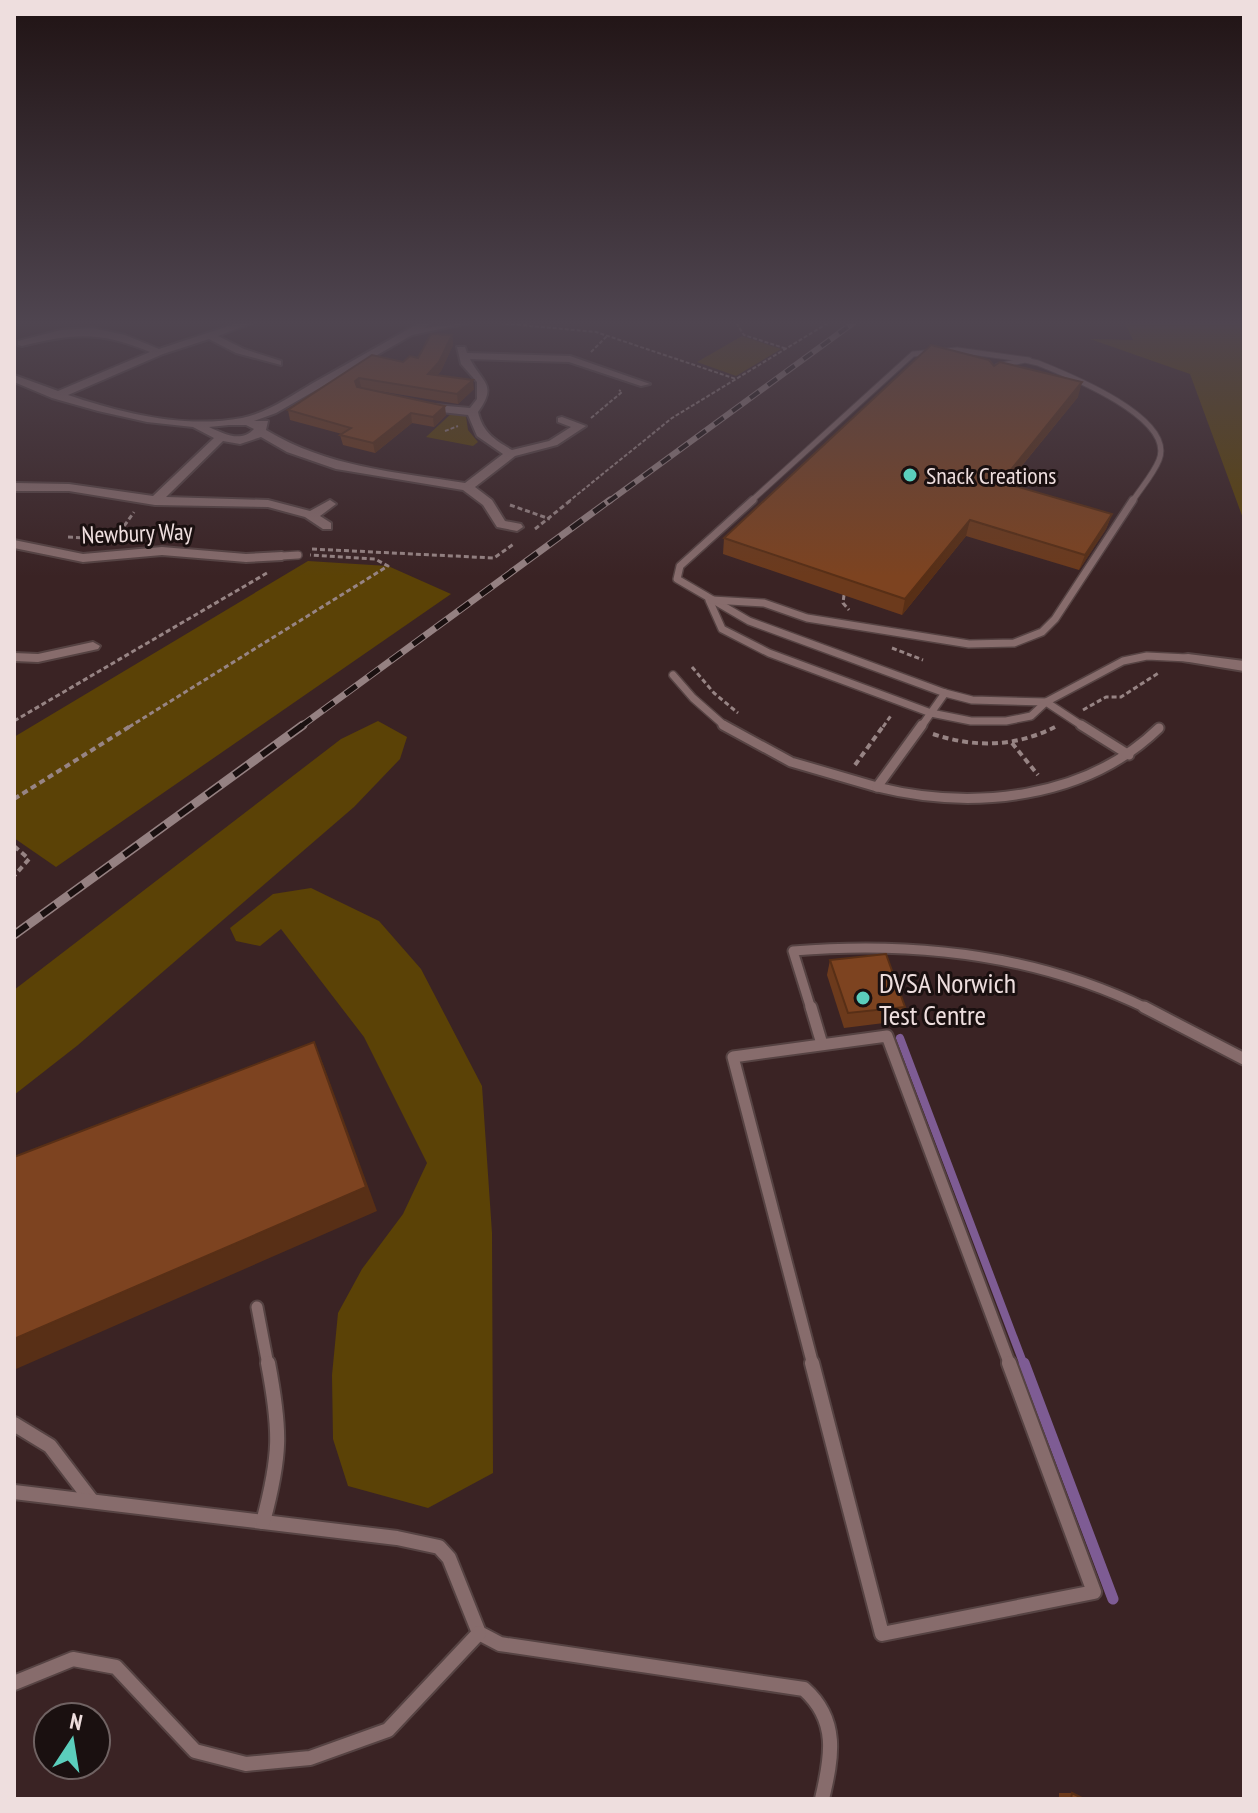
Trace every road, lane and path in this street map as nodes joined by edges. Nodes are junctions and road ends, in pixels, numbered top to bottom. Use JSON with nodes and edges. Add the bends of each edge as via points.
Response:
{"nodes":[{"id":1,"x":97,"y":408,"type":"edge"},
{"id":2,"x":278,"y":408,"type":"edge"},
{"id":3,"x":437,"y":408,"type":"edge"},
{"id":4,"x":476,"y":408,"type":"edge"},
{"id":5,"x":605,"y":408,"type":"edge"},
{"id":6,"x":854,"y":408,"type":"edge"},
{"id":7,"x":1127,"y":408,"type":"edge"},
{"id":8,"x":272,"y":411,"type":"junction"},
{"id":9,"x":473,"y":412,"type":"junction"},
{"id":10,"x":562,"y":420,"type":"dead end"},
{"id":11,"x":238,"y":423,"type":"junction"},
{"id":12,"x":196,"y":424,"type":"junction"},
{"id":13,"x":584,"y":427,"type":"junction"},
{"id":14,"x":261,"y":430,"type":"junction"},
{"id":15,"x":220,"y":437,"type":"junction"},
{"id":16,"x":243,"y":441,"type":"junction"},
{"id":17,"x":273,"y":442,"type":"junction"},
{"id":18,"x":511,"y":454,"type":"junction"},
{"id":19,"x":197,"y":460,"type":"junction"},
{"id":20,"x":14,"y":487,"type":"edge"},
{"id":21,"x":467,"y":487,"type":"junction"},
{"id":22,"x":155,"y":501,"type":"junction"},
{"id":23,"x":488,"y":503,"type":"junction"},
{"id":24,"x":140,"y":504,"type":"dead end"},
{"id":25,"x":330,"y":504,"type":"dead end"},
{"id":26,"x":310,"y":516,"type":"junction"},
{"id":27,"x":550,"y":519,"type":"dead end"},
{"id":28,"x":501,"y":524,"type":"junction"},
{"id":29,"x":327,"y":526,"type":"dead end"},
{"id":30,"x":517,"y":527,"type":"dead end"},
{"id":31,"x":488,"y":532,"type":"dead end"},
{"id":32,"x":115,"y":539,"type":"dead end"},
{"id":33,"x":14,"y":544,"type":"edge"},
{"id":34,"x":298,"y":555,"type":"junction"},
{"id":35,"x":282,"y":556,"type":"joint"},
{"id":36,"x":709,"y":600,"type":"junction"},
{"id":37,"x":93,"y":646,"type":"dead end"},
{"id":38,"x":68,"y":653,"type":"junction"},
{"id":39,"x":14,"y":657,"type":"edge"},
{"id":40,"x":1188,"y":658,"type":"joint"},
{"id":41,"x":1244,"y":666,"type":"edge"},
{"id":42,"x":692,"y":667,"type":"dead end"},
{"id":43,"x":72,"y":670,"type":"dead end"},
{"id":44,"x":673,"y":675,"type":"dead end"},
{"id":45,"x":945,"y":693,"type":"junction"},
{"id":46,"x":900,"y":702,"type":"junction"},
{"id":47,"x":1046,"y":702,"type":"junction"},
{"id":48,"x":931,"y":713,"type":"junction"},
{"id":49,"x":746,"y":719,"type":"dead end"},
{"id":50,"x":14,"y":721,"type":"edge"},
{"id":51,"x":1159,"y":728,"type":"dead end"},
{"id":52,"x":1012,"y":743,"type":"dead end"},
{"id":53,"x":1129,"y":755,"type":"junction"},
{"id":54,"x":844,"y":762,"type":"dead end"},
{"id":55,"x":877,"y":787,"type":"junction"},
{"id":56,"x":1048,"y":787,"type":"junction"},
{"id":57,"x":14,"y":799,"type":"edge"},
{"id":58,"x":14,"y":846,"type":"edge"},
{"id":59,"x":14,"y":876,"type":"edge"},
{"id":60,"x":822,"y":1044,"type":"junction"},
{"id":61,"x":1244,"y":1059,"type":"edge"},
{"id":62,"x":257,"y":1307,"type":"dead end"},
{"id":63,"x":14,"y":1424,"type":"edge"},
{"id":64,"x":14,"y":1492,"type":"edge"},
{"id":65,"x":92,"y":1501,"type":"junction"},
{"id":66,"x":263,"y":1522,"type":"junction"},
{"id":67,"x":479,"y":1633,"type":"junction"},
{"id":68,"x":14,"y":1683,"type":"edge"},
{"id":69,"x":822,"y":1799,"type":"edge"}],
"edges":[{"from":1,"to":12,"type":"street"},
{"from":2,"to":8,"type":"street"},
{"from":3,"to":9,"type":"street"},
{"from":4,"to":9,"type":"street"},
{"from":5,"to":13,"type":"path"},
{"from":6,"to":36,"type":"lane","via":[[680,566],[677,579]]},
{"from":7,"to":36,"type":"lane","via":[[1151,425],[1160,441],[1160,459],[1042,632],[1014,643],[969,644],[807,618],[764,603]]},
{"from":8,"to":11,"type":"street"},
{"from":8,"to":14,"type":"street"},
{"from":9,"to":18,"type":"street","via":[[481,436]]},
{"from":10,"to":13,"type":"street"},
{"from":11,"to":12,"type":"street"},
{"from":11,"to":14,"type":"street","via":[[252,423]]},
{"from":11,"to":15,"type":"street","via":[[222,429]]},
{"from":12,"to":15,"type":"street"},
{"from":13,"to":18,"type":"street","via":[[553,443]]},
{"from":14,"to":16,"type":"street"},
{"from":14,"to":17,"type":"street"},
{"from":15,"to":16,"type":"street"},
{"from":15,"to":19,"type":"street"},
{"from":16,"to":17,"type":"street"},
{"from":16,"to":19,"type":"street"},
{"from":17,"to":21,"type":"street","via":[[352,470]]},
{"from":18,"to":21,"type":"street"},
{"from":19,"to":22,"type":"street"},
{"from":20,"to":22,"type":"street","via":[[72,485]]},
{"from":21,"to":23,"type":"street"},
{"from":22,"to":26,"type":"street","via":[[268,505]]},
{"from":23,"to":27,"type":"path","via":[[502,502]]},
{"from":23,"to":28,"type":"street"},
{"from":24,"to":32,"type":"path"},
{"from":25,"to":26,"type":"street"},
{"from":26,"to":29,"type":"street"},
{"from":28,"to":30,"type":"street"},
{"from":28,"to":31,"type":"street"},
{"from":33,"to":35,"type":"street","name":"Newbury Way","via":[[83,558],[185,551],[260,564]]},
{"from":34,"to":35,"type":"lane"},
{"from":34,"to":50,"type":"path"},
{"from":34,"to":57,"type":"path","via":[[375,559],[388,566]]},
{"from":36,"to":45,"type":"lane","via":[[749,621]]},
{"from":36,"to":46,"type":"lane","via":[[722,629],[769,653]]},
{"from":37,"to":38,"type":"street"},
{"from":38,"to":39,"type":"street"},
{"from":38,"to":43,"type":"street"},
{"from":40,"to":41,"type":"street"},
{"from":40,"to":47,"type":"lane","via":[[1123,661]]},
{"from":42,"to":49,"type":"path"},
{"from":44,"to":55,"type":"lane","via":[[687,695],[737,736],[810,770]]},
{"from":45,"to":47,"type":"lane","via":[[972,700]]},
{"from":45,"to":48,"type":"lane"},
{"from":46,"to":48,"type":"lane"},
{"from":46,"to":54,"type":"path","via":[[855,766]]},
{"from":47,"to":48,"type":"lane","via":[[1031,716],[1006,721]]},
{"from":47,"to":53,"type":"lane"},
{"from":48,"to":55,"type":"lane"},
{"from":51,"to":53,"type":"lane"},
{"from":52,"to":56,"type":"path"},
{"from":53,"to":56,"type":"lane","via":[[1094,775]]},
{"from":55,"to":56,"type":"lane","via":[[956,797]]},
{"from":58,"to":59,"type":"path","via":[[29,859]]},
{"from":60,"to":60,"type":"lane","via":[[887,1036],[1094,1592],[882,1634],[733,1057]]},
{"from":60,"to":61,"type":"lane","via":[[793,951],[877,944],[988,957],[1071,979],[1125,999]]},
{"from":62,"to":66,"type":"lane","via":[[279,1422],[277,1469]]},
{"from":63,"to":65,"type":"lane","via":[[36,1432],[66,1458]]},
{"from":64,"to":65,"type":"lane"},
{"from":65,"to":66,"type":"lane"},
{"from":66,"to":67,"type":"lane","via":[[439,1547],[449,1558]]},
{"from":67,"to":68,"type":"lane","via":[[388,1730],[310,1758],[246,1764],[195,1751],[116,1667],[73,1659]]},
{"from":67,"to":69,"type":"lane","via":[[500,1644],[542,1653],[804,1689],[821,1701],[829,1720],[831,1760]]}]}
